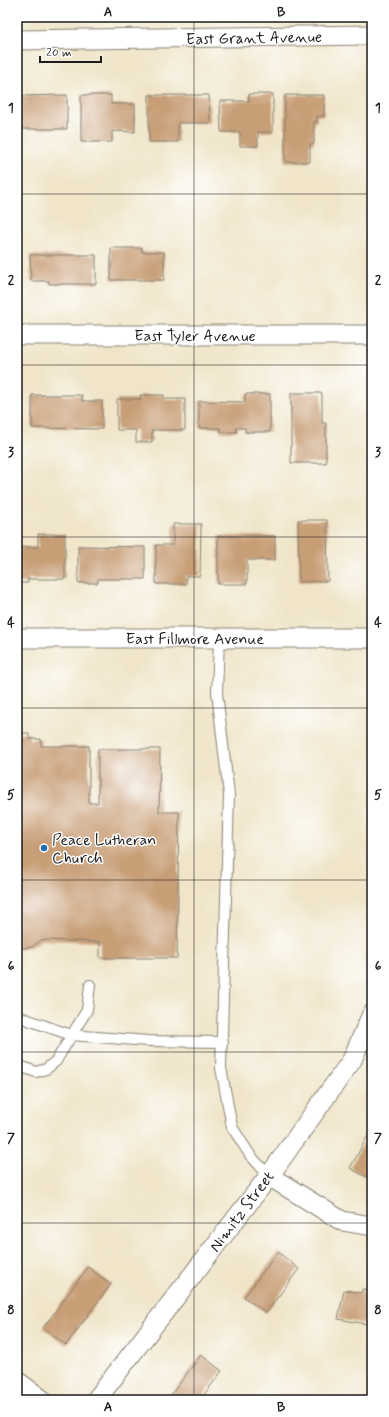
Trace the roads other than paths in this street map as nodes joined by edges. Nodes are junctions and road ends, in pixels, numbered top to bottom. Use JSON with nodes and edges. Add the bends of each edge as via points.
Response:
{"nodes":[{"id":1,"x":372,"y":35,"type":"edge"},
{"id":2,"x":17,"y":40,"type":"edge"},
{"id":3,"x":17,"y":335,"type":"edge"},
{"id":4,"x":372,"y":335,"type":"edge"},
{"id":5,"x":17,"y":638,"type":"edge"},
{"id":6,"x":219,"y":638,"type":"junction"},
{"id":7,"x":372,"y":638,"type":"edge"},
{"id":8,"x":90,"y":985,"type":"dead end"},
{"id":9,"x":372,"y":1014,"type":"edge"},
{"id":10,"x":17,"y":1016,"type":"edge"},
{"id":11,"x":71,"y":1035,"type":"junction"},
{"id":12,"x":222,"y":1042,"type":"junction"},
{"id":13,"x":17,"y":1065,"type":"edge"},
{"id":14,"x":268,"y":1176,"type":"junction"},
{"id":15,"x":372,"y":1226,"type":"edge"},
{"id":16,"x":17,"y":1382,"type":"edge"},
{"id":17,"x":40,"y":1400,"type":"edge"},
{"id":18,"x":96,"y":1400,"type":"edge"}],
"edges":[{"from":1,"to":2,"type":"street","name":"East Grant Avenue"},
{"from":3,"to":4,"type":"street","name":"East Tyler Avenue"},
{"from":5,"to":6,"type":"street","name":"East Fillmore Avenue"},
{"from":6,"to":7,"type":"street","name":"East Fillmore Avenue"},
{"from":6,"to":12,"type":"lane","via":[[217,693],[229,795]]},
{"from":8,"to":11,"type":"lane","via":[[87,1010]]},
{"from":9,"to":14,"type":"street","name":"Nimitz Street","via":[[352,1060]]},
{"from":10,"to":11,"type":"lane"},
{"from":11,"to":12,"type":"lane","via":[[148,1041]]},
{"from":11,"to":13,"type":"lane","via":[[56,1061],[46,1070],[36,1072]]},
{"from":12,"to":14,"type":"lane","via":[[221,1068],[232,1127],[250,1155]]},
{"from":14,"to":15,"type":"street","via":[[342,1221]]},
{"from":14,"to":18,"type":"street","name":"Nimitz Street"},
{"from":16,"to":17,"type":"street"}]}
